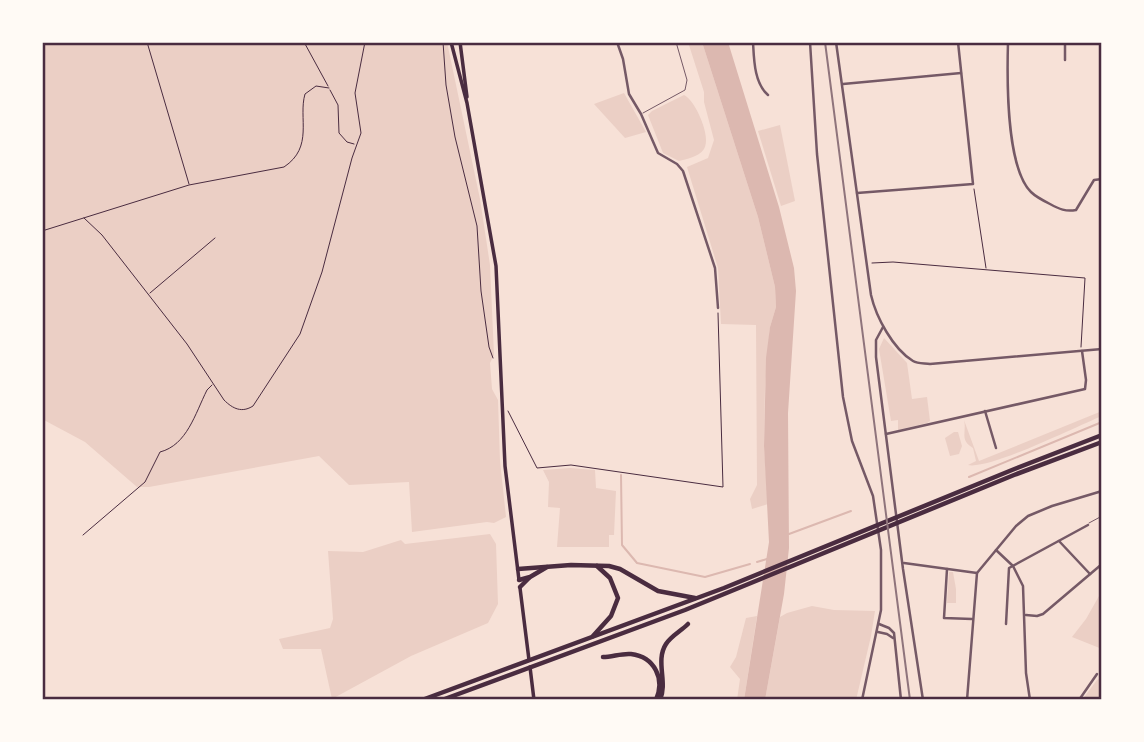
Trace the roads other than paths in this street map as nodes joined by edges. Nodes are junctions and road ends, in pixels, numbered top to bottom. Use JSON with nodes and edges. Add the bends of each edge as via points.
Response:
{"nodes":[{"id":1,"x":451,"y":42,"type":"edge"},
{"id":2,"x":460,"y":42,"type":"edge"},
{"id":3,"x":617,"y":42,"type":"edge"},
{"id":4,"x":676,"y":42,"type":"edge"},
{"id":5,"x":753,"y":42,"type":"edge"},
{"id":6,"x":810,"y":42,"type":"edge"},
{"id":7,"x":836,"y":42,"type":"edge"},
{"id":8,"x":958,"y":42,"type":"edge"},
{"id":9,"x":1008,"y":42,"type":"edge"},
{"id":10,"x":1065,"y":42,"type":"edge"},
{"id":11,"x":1065,"y":60,"type":"dead end"},
{"id":12,"x":961,"y":73,"type":"junction"},
{"id":13,"x":842,"y":84,"type":"junction"},
{"id":14,"x":768,"y":95,"type":"dead end"},
{"id":15,"x":467,"y":103,"type":"junction"},
{"id":16,"x":641,"y":114,"type":"junction"},
{"id":17,"x":1102,"y":179,"type":"edge"},
{"id":18,"x":857,"y":193,"type":"junction"},
{"id":19,"x":718,"y":308,"type":"road end"},
{"id":20,"x":883,"y":327,"type":"junction"},
{"id":21,"x":1102,"y":349,"type":"edge"},
{"id":22,"x":1082,"y":351,"type":"junction"},
{"id":23,"x":985,"y":411,"type":"junction"},
{"id":24,"x":886,"y":434,"type":"junction"},
{"id":25,"x":1102,"y":435,"type":"edge"},
{"id":26,"x":1102,"y":442,"type":"edge"},
{"id":27,"x":996,"y":448,"type":"dead end"},
{"id":28,"x":1102,"y":491,"type":"edge"},
{"id":29,"x":1102,"y":516,"type":"edge"},
{"id":30,"x":1088,"y":525,"type":"joint"},
{"id":31,"x":1058,"y":540,"type":"junction"},
{"id":32,"x":996,"y":550,"type":"junction"},
{"id":33,"x":798,"y":561,"type":"junction"},
{"id":34,"x":903,"y":562,"type":"junction"},
{"id":35,"x":1102,"y":564,"type":"edge"},
{"id":36,"x":596,"y":565,"type":"junction"},
{"id":37,"x":549,"y":566,"type":"junction"},
{"id":38,"x":1013,"y":566,"type":"junction"},
{"id":39,"x":517,"y":569,"type":"junction"},
{"id":40,"x":947,"y":569,"type":"junction"},
{"id":41,"x":977,"y":573,"type":"junction"},
{"id":42,"x":1090,"y":574,"type":"junction"},
{"id":43,"x":530,"y":578,"type":"junction"},
{"id":44,"x":519,"y":580,"type":"junction"},
{"id":45,"x":520,"y":587,"type":"junction"},
{"id":46,"x":725,"y":591,"type":"junction"},
{"id":47,"x":696,"y":598,"type":"junction"},
{"id":48,"x":1025,"y":615,"type":"junction"},
{"id":49,"x":972,"y":619,"type":"junction"},
{"id":50,"x":688,"y":624,"type":"dead end"},
{"id":51,"x":879,"y":624,"type":"junction"},
{"id":52,"x":1006,"y":624,"type":"dead end"},
{"id":53,"x":877,"y":632,"type":"junction"},
{"id":54,"x":590,"y":638,"type":"junction"},
{"id":55,"x":894,"y":640,"type":"junction"},
{"id":56,"x":603,"y":657,"type":"dead end"},
{"id":57,"x":515,"y":669,"type":"junction"},
{"id":58,"x":1097,"y":674,"type":"dead end"},
{"id":59,"x":422,"y":700,"type":"edge"},
{"id":60,"x":442,"y":700,"type":"edge"},
{"id":61,"x":534,"y":700,"type":"edge"},
{"id":62,"x":658,"y":700,"type":"edge"},
{"id":63,"x":862,"y":700,"type":"edge"},
{"id":64,"x":901,"y":700,"type":"edge"},
{"id":65,"x":923,"y":700,"type":"edge"},
{"id":66,"x":967,"y":700,"type":"edge"},
{"id":67,"x":1030,"y":700,"type":"edge"},
{"id":68,"x":1079,"y":700,"type":"edge"}],
"edges":[{"from":1,"to":15,"type":"main road"},
{"from":2,"to":15,"type":"main road"},
{"from":3,"to":16,"type":"street","via":[[629,94]]},
{"from":4,"to":16,"type":"lane","via":[[687,80],[685,90]]},
{"from":5,"to":14,"type":"street","via":[[757,78]]},
{"from":6,"to":51,"type":"street","via":[[846,419],[875,507],[881,550]]},
{"from":7,"to":13,"type":"street"},
{"from":8,"to":12,"type":"street"},
{"from":9,"to":17,"type":"street","via":[[1011,129],[1016,159],[1032,194],[1067,212],[1076,211],[1094,180]]},
{"from":10,"to":11,"type":"street"},
{"from":12,"to":13,"type":"street"},
{"from":12,"to":18,"type":"street","via":[[973,184]]},
{"from":13,"to":18,"type":"street"},
{"from":15,"to":39,"type":"main road","via":[[496,266],[506,474]]},
{"from":16,"to":19,"type":"street","via":[[658,153],[682,171],[715,268]]},
{"from":18,"to":20,"type":"street","via":[[873,304]]},
{"from":20,"to":22,"type":"street","via":[[918,363]]},
{"from":20,"to":24,"type":"street","via":[[875,348]]},
{"from":21,"to":22,"type":"street"},
{"from":22,"to":23,"type":"street","via":[[1085,389]]},
{"from":23,"to":24,"type":"street"},
{"from":23,"to":27,"type":"street"},
{"from":24,"to":34,"type":"street"},
{"from":25,"to":33,"type":"highway"},
{"from":26,"to":33,"type":"highway"},
{"from":28,"to":32,"type":"street","via":[[1028,516]]},
{"from":29,"to":30,"type":"lane"},
{"from":30,"to":31,"type":"street"},
{"from":31,"to":38,"type":"street"},
{"from":31,"to":42,"type":"street"},
{"from":32,"to":38,"type":"street"},
{"from":32,"to":41,"type":"street"},
{"from":33,"to":46,"type":"highway"},
{"from":34,"to":40,"type":"street"},
{"from":34,"to":65,"type":"street"},
{"from":35,"to":42,"type":"street"},
{"from":36,"to":37,"type":"highway"},
{"from":36,"to":47,"type":"highway","via":[[620,569],[658,591]]},
{"from":36,"to":54,"type":"highway","via":[[610,579],[618,598],[611,616]]},
{"from":37,"to":39,"type":"highway"},
{"from":37,"to":43,"type":"highway"},
{"from":38,"to":48,"type":"street","via":[[1023,586]]},
{"from":38,"to":52,"type":"street","via":[[1007,571]]},
{"from":39,"to":44,"type":"main road"},
{"from":40,"to":41,"type":"street"},
{"from":40,"to":49,"type":"street","via":[[944,618]]},
{"from":41,"to":49,"type":"street"},
{"from":42,"to":48,"type":"street","via":[[1043,614]]},
{"from":43,"to":44,"type":"highway"},
{"from":43,"to":45,"type":"highway"},
{"from":44,"to":45,"type":"main road"},
{"from":45,"to":61,"type":"main road"},
{"from":46,"to":47,"type":"highway"},
{"from":46,"to":57,"type":"highway","via":[[609,639]]},
{"from":47,"to":54,"type":"highway"},
{"from":48,"to":67,"type":"street"},
{"from":49,"to":66,"type":"street"},
{"from":50,"to":62,"type":"highway","via":[[664,648],[664,684]]},
{"from":51,"to":53,"type":"street"},
{"from":51,"to":55,"type":"street","via":[[892,630]]},
{"from":53,"to":55,"type":"street"},
{"from":53,"to":63,"type":"street"},
{"from":54,"to":57,"type":"highway"},
{"from":55,"to":64,"type":"street"},
{"from":56,"to":62,"type":"highway","via":[[631,654],[651,663],[660,681]]},
{"from":57,"to":59,"type":"highway"},
{"from":57,"to":60,"type":"highway"},
{"from":58,"to":68,"type":"street"}]}
